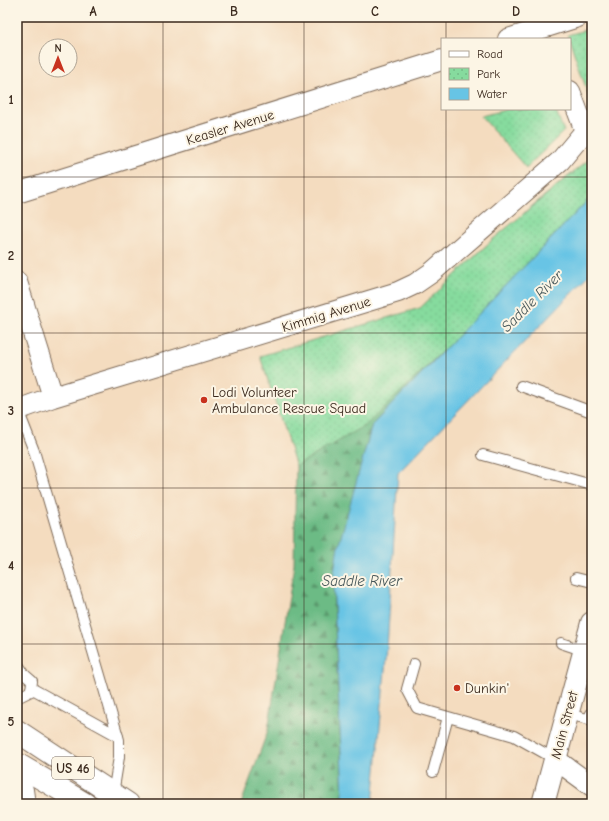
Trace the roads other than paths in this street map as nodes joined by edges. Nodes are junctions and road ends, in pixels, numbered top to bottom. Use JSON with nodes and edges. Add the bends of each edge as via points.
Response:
{"nodes":[{"id":1,"x":578,"y":17,"type":"edge"},
{"id":2,"x":547,"y":28,"type":"edge"},
{"id":3,"x":512,"y":38,"type":"edge"},
{"id":4,"x":441,"y":60,"type":"edge"},
{"id":5,"x":571,"y":93,"type":"edge"},
{"id":6,"x":589,"y":133,"type":"edge"},
{"id":7,"x":17,"y":193,"type":"edge"},
{"id":8,"x":17,"y":282,"type":"edge"},
{"id":9,"x":521,"y":386,"type":"dead end"},
{"id":10,"x":53,"y":397,"type":"junction"},
{"id":11,"x":17,"y":410,"type":"edge"},
{"id":12,"x":592,"y":412,"type":"edge"},
{"id":13,"x":483,"y":455,"type":"dead end"},
{"id":14,"x":592,"y":485,"type":"edge"},
{"id":15,"x":576,"y":578,"type":"dead end"},
{"id":16,"x":592,"y":582,"type":"edge"},
{"id":17,"x":592,"y":623,"type":"edge"},
{"id":18,"x":561,"y":643,"type":"dead end"},
{"id":19,"x":588,"y":654,"type":"edge"},
{"id":20,"x":17,"y":664,"type":"edge"},
{"id":21,"x":414,"y":664,"type":"dead end"},
{"id":22,"x":31,"y":688,"type":"junction"},
{"id":23,"x":17,"y":696,"type":"edge"},
{"id":24,"x":567,"y":714,"type":"junction"},
{"id":25,"x":590,"y":715,"type":"edge"},
{"id":26,"x":448,"y":717,"type":"junction"},
{"id":27,"x":17,"y":731,"type":"edge"},
{"id":28,"x":118,"y":736,"type":"junction"},
{"id":29,"x":555,"y":759,"type":"junction"},
{"id":30,"x":17,"y":764,"type":"edge"},
{"id":31,"x":433,"y":772,"type":"dead end"},
{"id":32,"x":17,"y":776,"type":"edge"},
{"id":33,"x":592,"y":786,"type":"edge"},
{"id":34,"x":121,"y":799,"type":"edge"},
{"id":35,"x":25,"y":804,"type":"edge"},
{"id":36,"x":84,"y":804,"type":"edge"},
{"id":37,"x":542,"y":804,"type":"edge"}],
"edges":[{"from":1,"to":2,"type":"street"},
{"from":2,"to":3,"type":"street"},
{"from":4,"to":7,"type":"street","name":"Keasler Avenue"},
{"from":5,"to":6,"type":"street"},
{"from":6,"to":10,"type":"street","name":"Kimmig Avenue","via":[[431,273],[415,284],[390,294]]},
{"from":8,"to":10,"type":"street"},
{"from":9,"to":12,"type":"lane"},
{"from":10,"to":11,"type":"street","name":"Kimmig Avenue"},
{"from":11,"to":28,"type":"lane","via":[[34,451]]},
{"from":13,"to":14,"type":"lane"},
{"from":15,"to":16,"type":"lane"},
{"from":17,"to":19,"type":"main road","name":"Main Street"},
{"from":18,"to":19,"type":"lane"},
{"from":19,"to":24,"type":"main road","name":"Main Street"},
{"from":20,"to":22,"type":"lane","via":[[24,675],[32,681]]},
{"from":21,"to":26,"type":"lane","via":[[408,689],[417,708]]},
{"from":22,"to":23,"type":"lane","via":[[30,691]]},
{"from":22,"to":28,"type":"lane"},
{"from":24,"to":25,"type":"lane"},
{"from":24,"to":29,"type":"main road","name":"Main Street"},
{"from":26,"to":29,"type":"lane","via":[[514,736]]},
{"from":26,"to":31,"type":"lane"},
{"from":27,"to":34,"type":"main road","number":"US 46"},
{"from":28,"to":34,"type":"lane"},
{"from":29,"to":33,"type":"street"},
{"from":29,"to":37,"type":"main road","name":"Main Street"},
{"from":30,"to":36,"type":"main road","number":"US 46"},
{"from":32,"to":35,"type":"street"}]}
